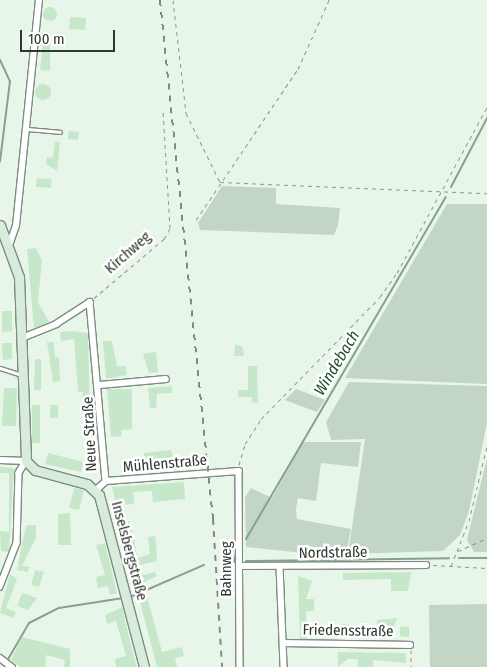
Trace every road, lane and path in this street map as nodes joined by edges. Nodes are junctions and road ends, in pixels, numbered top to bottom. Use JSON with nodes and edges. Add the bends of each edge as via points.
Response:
{"nodes":[{"id":1,"x":39,"y":0,"type":"edge"},
{"id":2,"x":172,"y":0,"type":"edge"},
{"id":3,"x":329,"y":0,"type":"edge"},
{"id":4,"x":487,"y":107,"type":"edge"},
{"id":5,"x":163,"y":109,"type":"dead end"},
{"id":6,"x":26,"y":130,"type":"junction"},
{"id":7,"x":60,"y":132,"type":"dead end"},
{"id":8,"x":220,"y":182,"type":"junction"},
{"id":9,"x":440,"y":191,"type":"junction"},
{"id":10,"x":487,"y":193,"type":"edge"},
{"id":11,"x":196,"y":220,"type":"dead end"},
{"id":12,"x":0,"y":225,"type":"edge"},
{"id":13,"x":10,"y":243,"type":"junction"},
{"id":14,"x":90,"y":302,"type":"junction"},
{"id":15,"x":22,"y":338,"type":"junction"},
{"id":16,"x":0,"y":368,"type":"edge"},
{"id":17,"x":22,"y":375,"type":"junction"},
{"id":18,"x":166,"y":379,"type":"dead end"},
{"id":19,"x":100,"y":384,"type":"junction"},
{"id":20,"x":487,"y":446,"type":"edge"},
{"id":21,"x":0,"y":460,"type":"edge"},
{"id":22,"x":26,"y":461,"type":"junction"},
{"id":23,"x":239,"y":471,"type":"junction"},
{"id":24,"x":106,"y":481,"type":"junction"},
{"id":25,"x":96,"y":490,"type":"junction"},
{"id":26,"x":487,"y":538,"type":"edge"},
{"id":27,"x":457,"y":552,"type":"junction"},
{"id":28,"x":426,"y":565,"type":"joint"},
{"id":29,"x":240,"y":566,"type":"junction"},
{"id":30,"x":280,"y":566,"type":"junction"},
{"id":31,"x":451,"y":566,"type":"junction"},
{"id":32,"x":487,"y":568,"type":"edge"},
{"id":33,"x":1,"y":580,"type":"edge"},
{"id":34,"x":0,"y":587,"type":"edge"},
{"id":35,"x":285,"y":643,"type":"junction"},
{"id":36,"x":410,"y":645,"type":"joint"},
{"id":37,"x":144,"y":667,"type":"edge"},
{"id":38,"x":240,"y":667,"type":"edge"},
{"id":39,"x":284,"y":667,"type":"edge"},
{"id":40,"x":411,"y":667,"type":"edge"}],
"edges":[{"from":1,"to":6,"type":"street"},
{"from":2,"to":8,"type":"path","via":[[186,113]]},
{"from":3,"to":8,"type":"path","via":[[298,69]]},
{"from":4,"to":9,"type":"path"},
{"from":5,"to":14,"type":"path","name":"Kirchweg","via":[[170,228],[164,239]]},
{"from":6,"to":7,"type":"lane"},
{"from":6,"to":13,"type":"street","via":[[16,226]]},
{"from":8,"to":9,"type":"path"},
{"from":8,"to":11,"type":"path"},
{"from":9,"to":10,"type":"path"},
{"from":9,"to":23,"type":"path","via":[[384,291],[261,419],[245,444]]},
{"from":12,"to":13,"type":"street"},
{"from":13,"to":15,"type":"street","via":[[19,277]]},
{"from":14,"to":15,"type":"street","via":[[56,324]]},
{"from":14,"to":19,"type":"street","name":"Neue Straße"},
{"from":15,"to":17,"type":"street"},
{"from":16,"to":17,"type":"lane"},
{"from":17,"to":22,"type":"street"},
{"from":18,"to":19,"type":"street","name":"Neue Straße"},
{"from":19,"to":24,"type":"street","name":"Neue Straße"},
{"from":20,"to":27,"type":"path","via":[[469,521]]},
{"from":21,"to":22,"type":"street"},
{"from":22,"to":25,"type":"street","name":"Inselsbergstraße","via":[[35,470]]},
{"from":22,"to":33,"type":"street","via":[[19,473],[17,543]]},
{"from":23,"to":24,"type":"street","name":"Mühlenstraße"},
{"from":23,"to":29,"type":"street","name":"Bahnweg"},
{"from":24,"to":25,"type":"street","name":"Mühlenstraße"},
{"from":25,"to":37,"type":"street","name":"Inselsbergstraße","via":[[106,513]]},
{"from":26,"to":27,"type":"path"},
{"from":27,"to":31,"type":"path"},
{"from":28,"to":30,"type":"street","name":"Nordstraße"},
{"from":28,"to":31,"type":"path"},
{"from":29,"to":30,"type":"street","name":"Nordstraße"},
{"from":29,"to":38,"type":"street","name":"Bahnweg"},
{"from":30,"to":35,"type":"street"},
{"from":31,"to":32,"type":"path"},
{"from":33,"to":34,"type":"street"},
{"from":35,"to":36,"type":"street","name":"Friedensstraße"},
{"from":35,"to":39,"type":"street"},
{"from":36,"to":40,"type":"path"}]}
